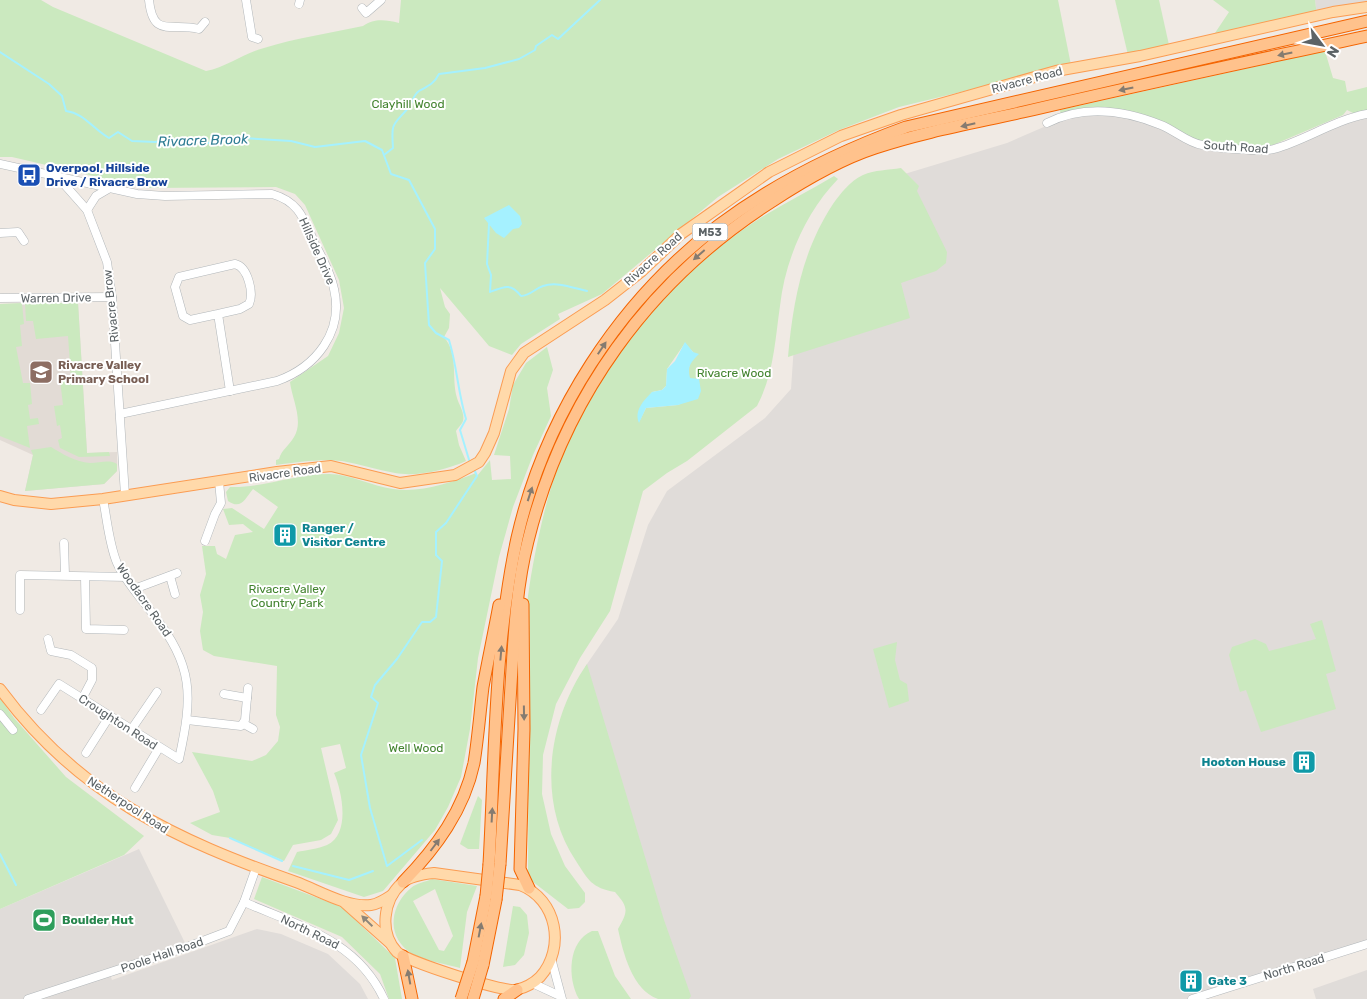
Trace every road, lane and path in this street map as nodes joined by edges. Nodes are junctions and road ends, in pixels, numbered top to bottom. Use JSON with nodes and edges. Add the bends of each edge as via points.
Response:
{"nodes":[{"id":1,"x":149,"y":0,"type":"edge"},
{"id":2,"x":246,"y":0,"type":"edge"},
{"id":3,"x":381,"y":0,"type":"edge"},
{"id":4,"x":1367,"y":7,"type":"edge"},
{"id":5,"x":365,"y":13,"type":"dead end"},
{"id":6,"x":1367,"y":21,"type":"edge"},
{"id":7,"x":205,"y":22,"type":"dead end"},
{"id":8,"x":1367,"y":36,"type":"edge"},
{"id":9,"x":252,"y":40,"type":"dead end"},
{"id":10,"x":1367,"y":114,"type":"edge"},
{"id":11,"x":1047,"y":123,"type":"dead end"},
{"id":12,"x":0,"y":164,"type":"edge"},
{"id":13,"x":56,"y":175,"type":"junction"},
{"id":14,"x":108,"y":188,"type":"junction"},
{"id":15,"x":87,"y":210,"type":"junction"},
{"id":16,"x":0,"y":232,"type":"edge"},
{"id":17,"x":24,"y":241,"type":"dead end"},
{"id":18,"x":112,"y":297,"type":"junction"},
{"id":19,"x":0,"y":298,"type":"edge"},
{"id":20,"x":218,"y":314,"type":"junction"},
{"id":21,"x":230,"y":391,"type":"junction"},
{"id":22,"x":120,"y":414,"type":"junction"},
{"id":23,"x":219,"y":481,"type":"junction"},
{"id":24,"x":125,"y":495,"type":"junction"},
{"id":25,"x":0,"y":496,"type":"edge"},
{"id":26,"x":103,"y":499,"type":"junction"},
{"id":27,"x":523,"y":540,"type":"junction"},
{"id":28,"x":205,"y":541,"type":"dead end"},
{"id":29,"x":64,"y":542,"type":"dead end"},
{"id":30,"x":65,"y":575,"type":"junction"},
{"id":31,"x":85,"y":577,"type":"junction"},
{"id":32,"x":127,"y":577,"type":"junction"},
{"id":33,"x":134,"y":589,"type":"junction"},
{"id":34,"x":175,"y":594,"type":"dead end"},
{"id":35,"x":20,"y":610,"type":"dead end"},
{"id":36,"x":124,"y":630,"type":"dead end"},
{"id":37,"x":48,"y":639,"type":"dead end"},
{"id":38,"x":248,"y":688,"type":"dead end"},
{"id":39,"x":0,"y":689,"type":"edge"},
{"id":40,"x":157,"y":692,"type":"dead end"},
{"id":41,"x":224,"y":694,"type":"dead end"},
{"id":42,"x":247,"y":698,"type":"junction"},
{"id":43,"x":82,"y":699,"type":"junction"},
{"id":44,"x":41,"y":710,"type":"dead end"},
{"id":45,"x":0,"y":714,"type":"edge"},
{"id":46,"x":109,"y":717,"type":"junction"},
{"id":47,"x":187,"y":720,"type":"junction"},
{"id":48,"x":3,"y":724,"type":"edge"},
{"id":49,"x":244,"y":724,"type":"junction"},
{"id":50,"x":253,"y":729,"type":"dead end"},
{"id":51,"x":13,"y":730,"type":"dead end"},
{"id":52,"x":132,"y":730,"type":"junction"},
{"id":53,"x":159,"y":748,"type":"junction"},
{"id":54,"x":86,"y":753,"type":"dead end"},
{"id":55,"x":179,"y":759,"type":"joint"},
{"id":56,"x":134,"y":788,"type":"dead end"},
{"id":57,"x":256,"y":868,"type":"junction"},
{"id":58,"x":403,"y":882,"type":"junction"},
{"id":59,"x":529,"y":888,"type":"junction"},
{"id":60,"x":392,"y":895,"type":"junction"},
{"id":61,"x":340,"y":899,"type":"junction"},
{"id":62,"x":244,"y":902,"type":"junction"},
{"id":63,"x":1367,"y":944,"type":"edge"},
{"id":64,"x":392,"y":945,"type":"junction"},
{"id":65,"x":403,"y":956,"type":"junction"},
{"id":66,"x":551,"y":958,"type":"junction"},
{"id":67,"x":478,"y":964,"type":"junction"},
{"id":68,"x":532,"y":984,"type":"junction"},
{"id":69,"x":517,"y":990,"type":"junction"},
{"id":70,"x":561,"y":997,"type":"edge"},
{"id":71,"x":28,"y":999,"type":"edge"},
{"id":72,"x":384,"y":999,"type":"edge"},
{"id":73,"x":412,"y":999,"type":"edge"},
{"id":74,"x":462,"y":999,"type":"edge"},
{"id":75,"x":473,"y":999,"type":"edge"},
{"id":76,"x":504,"y":999,"type":"edge"},
{"id":77,"x":1192,"y":999,"type":"edge"}],
"edges":[{"from":1,"to":7,"type":"street","via":[[153,20],[159,26],[202,32]]},
{"from":2,"to":9,"type":"street"},
{"from":3,"to":5,"type":"street"},
{"from":4,"to":23,"type":"main road","name":"Rivacre Road","via":[[1148,55],[1056,71],[858,130],[769,172],[681,234],[605,300],[524,353],[511,371],[494,433],[478,462],[455,475],[400,483],[331,466]]},
{"from":27,"to":6,"type":"highway","number":"M53","one_way":true,"via":[[531,490],[553,435],[567,405],[613,332],[639,300],[692,247],[720,224],[786,182],[863,143],[906,127]]},
{"from":8,"to":27,"type":"highway","number":"M53","one_way":true,"via":[[1073,100],[883,146],[824,170],[788,191],[725,232],[693,260],[608,358],[584,397],[551,467]]},
{"from":10,"to":11,"type":"street","name":"South Road","via":[[1347,118],[1273,150],[1200,145],[1161,125],[1105,111],[1062,116]]},
{"from":12,"to":13,"type":"street","name":"Hillside Drive"},
{"from":13,"to":14,"type":"street","name":"Hillside Drive"},
{"from":13,"to":15,"type":"street","name":"Rivacre Brow"},
{"from":14,"to":15,"type":"street","via":[[96,196]]},
{"from":14,"to":21,"type":"street","name":"Hillside Drive","via":[[165,196],[272,194],[284,197],[298,209],[334,290],[336,303],[332,332],[314,360],[298,371],[277,381]]},
{"from":15,"to":18,"type":"street","name":"Rivacre Brow","via":[[107,262]]},
{"from":16,"to":17,"type":"street","via":[[21,229]]},
{"from":18,"to":19,"type":"street","name":"Warren Drive"},
{"from":18,"to":22,"type":"street","name":"Rivacre Brow"},
{"from":20,"to":20,"type":"street","via":[[249,304],[251,297],[243,267],[235,264],[179,277],[175,287],[184,316],[190,320]]},
{"from":20,"to":21,"type":"street"},
{"from":21,"to":22,"type":"street","name":"Hillside Drive"},
{"from":22,"to":24,"type":"street","name":"Rivacre Brow"},
{"from":23,"to":24,"type":"main road","name":"Rivacre Road"},
{"from":23,"to":28,"type":"street","via":[[221,503]]},
{"from":24,"to":26,"type":"main road","name":"Rivacre Road"},
{"from":25,"to":26,"type":"main road","name":"Rivacre Road","via":[[51,504]]},
{"from":26,"to":32,"type":"street","name":"Woodacre Road","via":[[117,562]]},
{"from":58,"to":27,"type":"highway","one_way":true,"via":[[440,840],[470,779],[505,575]]},
{"from":27,"to":59,"type":"highway","one_way":true,"via":[[524,729],[520,868]]},
{"from":27,"to":67,"type":"highway","number":"M53","bridge":true,"via":[[510,574],[500,658],[495,864]]},
{"from":29,"to":30,"type":"street"},
{"from":30,"to":31,"type":"street"},
{"from":30,"to":35,"type":"street","via":[[20,576]]},
{"from":31,"to":32,"type":"street"},
{"from":31,"to":36,"type":"street","via":[[86,630]]},
{"from":32,"to":33,"type":"street","name":"Woodacre Road"},
{"from":33,"to":34,"type":"street","via":[[174,574]]},
{"from":33,"to":47,"type":"street","name":"Woodacre Road","via":[[175,646],[187,678]]},
{"from":37,"to":43,"type":"street","via":[[51,650],[71,655],[92,668],[92,680]]},
{"from":38,"to":42,"type":"street"},
{"from":39,"to":57,"type":"main road","name":"Netherpool Road","via":[[20,716],[57,753],[105,793],[169,832]]},
{"from":40,"to":52,"type":"street"},
{"from":41,"to":42,"type":"street"},
{"from":42,"to":49,"type":"street"},
{"from":43,"to":44,"type":"street","name":"Croughton Road","via":[[58,684]]},
{"from":43,"to":46,"type":"street","name":"Croughton Road"},
{"from":45,"to":48,"type":"street"},
{"from":46,"to":52,"type":"street","name":"Croughton Road"},
{"from":46,"to":54,"type":"street"},
{"from":47,"to":49,"type":"street","via":[[237,728]]},
{"from":47,"to":55,"type":"street","name":"Woodacre Road"},
{"from":48,"to":51,"type":"street"},
{"from":49,"to":50,"type":"street"},
{"from":52,"to":53,"type":"street","name":"Croughton Road"},
{"from":53,"to":55,"type":"street","name":"Croughton Road"},
{"from":53,"to":56,"type":"street"},
{"from":57,"to":61,"type":"main road","name":"Netherpool Road"},
{"from":57,"to":62,"type":"street","name":"Poole Hall Road"},
{"from":58,"to":59,"type":"main road","via":[[434,873],[508,882]]},
{"from":58,"to":60,"type":"main road"},
{"from":59,"to":66,"type":"main road","via":[[544,902],[554,924],[555,945]]},
{"from":60,"to":61,"type":"main road","name":"Netherpool Road","via":[[372,905]]},
{"from":60,"to":64,"type":"main road","via":[[387,905],[386,932]]},
{"from":64,"to":61,"type":"main road","name":"Netherpool Road","one_way":true},
{"from":62,"to":71,"type":"street","name":"Poole Hall Road","via":[[229,931]]},
{"from":62,"to":72,"type":"street","name":"North Road","via":[[332,940],[363,966]]},
{"from":63,"to":77,"type":"street","name":"North Road"},
{"from":64,"to":65,"type":"main road"},
{"from":65,"to":69,"type":"main road","via":[[498,988]]},
{"from":73,"to":65,"type":"highway","one_way":true},
{"from":66,"to":68,"type":"main road"},
{"from":66,"to":70,"type":"street"},
{"from":67,"to":74,"type":"highway","number":"M53","bridge":true},
{"from":67,"to":75,"type":"highway","number":"M53","bridge":true},
{"from":68,"to":69,"type":"main road"},
{"from":68,"to":70,"type":"street"},
{"from":69,"to":76,"type":"highway"}]}
